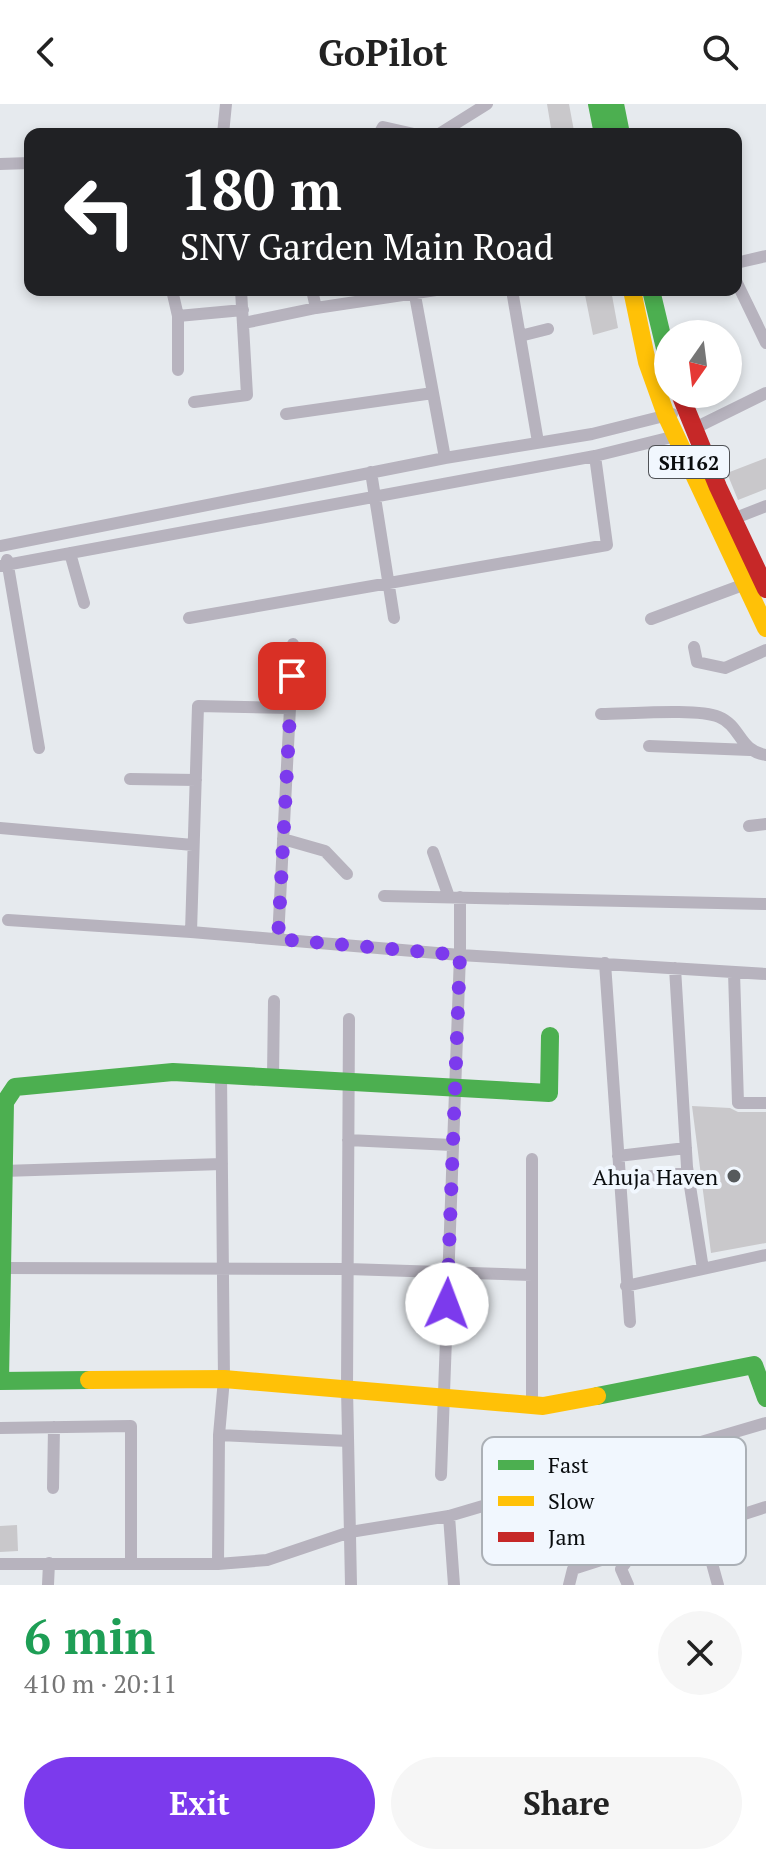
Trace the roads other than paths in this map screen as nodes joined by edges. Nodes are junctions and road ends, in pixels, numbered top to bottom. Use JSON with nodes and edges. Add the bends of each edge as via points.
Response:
{"nodes":[{"id":1,"x":226,"y":104,"type":"edge"},
{"id":2,"x":487,"y":104,"type":"edge"},
{"id":3,"x":597,"y":104,"type":"edge"},
{"id":4,"x":615,"y":104,"type":"edge"},
{"id":5,"x":224,"y":128,"type":"edge"},
{"id":6,"x":449,"y":128,"type":"edge"},
{"id":7,"x":602,"y":128,"type":"edge"},
{"id":8,"x":620,"y":128,"type":"edge"},
{"id":9,"x":24,"y":163,"type":"edge"},
{"id":10,"x":0,"y":164,"type":"edge"},
{"id":11,"x":766,"y":256,"type":"edge"},
{"id":12,"x":742,"y":262,"type":"edge"},
{"id":13,"x":742,"y":293,"type":"edge"},
{"id":14,"x":173,"y":296,"type":"edge"},
{"id":15,"x":242,"y":296,"type":"edge"},
{"id":16,"x":313,"y":296,"type":"edge"},
{"id":17,"x":368,"y":296,"type":"edge"},
{"id":18,"x":415,"y":296,"type":"edge"},
{"id":19,"x":513,"y":296,"type":"edge"},
{"id":20,"x":633,"y":296,"type":"edge"},
{"id":21,"x":652,"y":296,"type":"edge"},
{"id":22,"x":316,"y":308,"type":"junction"},
{"id":23,"x":178,"y":316,"type":"junction"},
{"id":24,"x":244,"y":316,"type":"junction"},
{"id":25,"x":658,"y":320,"type":"edge"},
{"id":26,"x":548,"y":329,"type":"dead end"},
{"id":27,"x":520,"y":336,"type":"junction"},
{"id":28,"x":766,"y":343,"type":"edge"},
{"id":29,"x":178,"y":370,"type":"dead end"},
{"id":30,"x":433,"y":393,"type":"junction"},
{"id":31,"x":766,"y":393,"type":"edge"},
{"id":32,"x":194,"y":402,"type":"dead end"},
{"id":33,"x":675,"y":408,"type":"edge"},
{"id":34,"x":683,"y":408,"type":"edge"},
{"id":35,"x":286,"y":414,"type":"dead end"},
{"id":36,"x":666,"y":415,"type":"junction"},
{"id":37,"x":685,"y":432,"type":"junction"},
{"id":38,"x":538,"y":442,"type":"junction"},
{"id":39,"x":595,"y":456,"type":"junction"},
{"id":40,"x":445,"y":458,"type":"junction"},
{"id":41,"x":371,"y":472,"type":"junction"},
{"id":42,"x":375,"y":496,"type":"junction"},
{"id":43,"x":766,"y":506,"type":"edge"},
{"id":44,"x":733,"y":519,"type":"junction"},
{"id":45,"x":2,"y":546,"type":"edge"},
{"id":46,"x":70,"y":553,"type":"junction"},
{"id":47,"x":4,"y":566,"type":"edge"},
{"id":48,"x":759,"y":582,"type":"edge"},
{"id":49,"x":388,"y":583,"type":"junction"},
{"id":50,"x":84,"y":603,"type":"dead end"},
{"id":51,"x":189,"y":618,"type":"dead end"},
{"id":52,"x":394,"y":618,"type":"dead end"},
{"id":53,"x":651,"y":619,"type":"dead end"},
{"id":54,"x":766,"y":628,"type":"edge"},
{"id":55,"x":293,"y":644,"type":"dead end"},
{"id":56,"x":694,"y":647,"type":"dead end"},
{"id":57,"x":766,"y":650,"type":"edge"},
{"id":58,"x":290,"y":708,"type":"junction"},
{"id":59,"x":601,"y":714,"type":"dead end"},
{"id":60,"x":649,"y":746,"type":"dead end"},
{"id":61,"x":39,"y":748,"type":"dead end"},
{"id":62,"x":750,"y":750,"type":"junction"},
{"id":63,"x":766,"y":755,"type":"edge"},
{"id":64,"x":130,"y":779,"type":"dead end"},
{"id":65,"x":196,"y":780,"type":"junction"},
{"id":66,"x":766,"y":824,"type":"edge"},
{"id":67,"x":749,"y":826,"type":"dead end"},
{"id":68,"x":0,"y":828,"type":"edge"},
{"id":69,"x":283,"y":839,"type":"junction"},
{"id":70,"x":193,"y":845,"type":"junction"},
{"id":71,"x":433,"y":852,"type":"dead end"},
{"id":72,"x":347,"y":874,"type":"dead end"},
{"id":73,"x":384,"y":896,"type":"dead end"},
{"id":74,"x":454,"y":897,"type":"junction"},
{"id":75,"x":766,"y":904,"type":"edge"},
{"id":76,"x":8,"y":920,"type":"dead end"},
{"id":77,"x":191,"y":932,"type":"junction"},
{"id":78,"x":278,"y":939,"type":"junction"},
{"id":79,"x":460,"y":955,"type":"junction"},
{"id":80,"x":605,"y":963,"type":"junction"},
{"id":81,"x":675,"y":968,"type":"junction"},
{"id":82,"x":734,"y":972,"type":"junction"},
{"id":83,"x":766,"y":974,"type":"edge"},
{"id":84,"x":274,"y":1001,"type":"dead end"},
{"id":85,"x":349,"y":1019,"type":"dead end"},
{"id":86,"x":550,"y":1036,"type":"dead end"},
{"id":87,"x":221,"y":1074,"type":"junction"},
{"id":88,"x":273,"y":1077,"type":"junction"},
{"id":89,"x":349,"y":1081,"type":"junction"},
{"id":90,"x":454,"y":1088,"type":"junction"},
{"id":91,"x":766,"y":1103,"type":"edge"},
{"id":92,"x":348,"y":1140,"type":"junction"},
{"id":93,"x":452,"y":1145,"type":"junction"},
{"id":94,"x":686,"y":1148,"type":"junction"},
{"id":95,"x":618,"y":1156,"type":"junction"},
{"id":96,"x":532,"y":1159,"type":"dead end"},
{"id":97,"x":222,"y":1164,"type":"junction"},
{"id":98,"x":3,"y":1171,"type":"junction"},
{"id":99,"x":688,"y":1173,"type":"junction"},
{"id":100,"x":619,"y":1179,"type":"junction"},
{"id":101,"x":766,"y":1255,"type":"edge"},
{"id":102,"x":2,"y":1268,"type":"edge"},
{"id":103,"x":223,"y":1268,"type":"junction"},
{"id":104,"x":703,"y":1269,"type":"junction"},
{"id":105,"x":347,"y":1271,"type":"junction"},
{"id":106,"x":448,"y":1273,"type":"junction"},
{"id":107,"x":532,"y":1275,"type":"junction"},
{"id":108,"x":626,"y":1286,"type":"junction"},
{"id":109,"x":630,"y":1322,"type":"dead end"},
{"id":110,"x":224,"y":1379,"type":"junction"},
{"id":111,"x":0,"y":1381,"type":"edge"},
{"id":112,"x":347,"y":1388,"type":"junction"},
{"id":113,"x":444,"y":1397,"type":"junction"},
{"id":114,"x":766,"y":1398,"type":"edge"},
{"id":115,"x":532,"y":1405,"type":"junction"},
{"id":116,"x":766,"y":1423,"type":"edge"},
{"id":117,"x":54,"y":1427,"type":"junction"},
{"id":118,"x":0,"y":1428,"type":"edge"},
{"id":119,"x":219,"y":1435,"type":"junction"},
{"id":120,"x":718,"y":1437,"type":"edge"},
{"id":121,"x":348,"y":1441,"type":"junction"},
{"id":122,"x":441,"y":1475,"type":"dead end"},
{"id":123,"x":53,"y":1488,"type":"dead end"},
{"id":124,"x":482,"y":1506,"type":"edge"},
{"id":125,"x":766,"y":1507,"type":"edge"},
{"id":126,"x":746,"y":1513,"type":"edge"},
{"id":127,"x":449,"y":1516,"type":"junction"},
{"id":128,"x":350,"y":1532,"type":"junction"},
{"id":129,"x":131,"y":1562,"type":"junction"},
{"id":130,"x":49,"y":1563,"type":"junction"},
{"id":131,"x":0,"y":1564,"type":"edge"},
{"id":132,"x":218,"y":1564,"type":"junction"},
{"id":133,"x":586,"y":1565,"type":"edge"},
{"id":134,"x":624,"y":1565,"type":"edge"},
{"id":135,"x":712,"y":1565,"type":"edge"},
{"id":136,"x":48,"y":1585,"type":"edge"},
{"id":137,"x":351,"y":1585,"type":"edge"},
{"id":138,"x":454,"y":1585,"type":"edge"},
{"id":139,"x":569,"y":1585,"type":"edge"},
{"id":140,"x":628,"y":1585,"type":"edge"},
{"id":141,"x":718,"y":1585,"type":"edge"}],
"edges":[{"from":1,"to":5,"type":"street"},
{"from":2,"to":6,"type":"street"},
{"from":3,"to":7,"type":"street"},
{"from":4,"to":8,"type":"street"},
{"from":9,"to":10,"type":"street"},
{"from":11,"to":12,"type":"street"},
{"from":13,"to":28,"type":"street"},
{"from":14,"to":23,"type":"street"},
{"from":15,"to":24,"type":"street"},
{"from":16,"to":22,"type":"street"},
{"from":17,"to":22,"type":"street"},
{"from":18,"to":30,"type":"street"},
{"from":19,"to":27,"type":"street"},
{"from":20,"to":36,"type":"street","number":"SH162","via":[[647,362]]},
{"from":21,"to":25,"type":"street"},
{"from":22,"to":24,"type":"street"},
{"from":23,"to":24,"type":"street"},
{"from":23,"to":29,"type":"street"},
{"from":24,"to":32,"type":"street","via":[[247,395]]},
{"from":26,"to":27,"type":"street"},
{"from":27,"to":38,"type":"street"},
{"from":30,"to":35,"type":"street"},
{"from":30,"to":40,"type":"street"},
{"from":31,"to":37,"type":"street"},
{"from":33,"to":36,"type":"street"},
{"from":34,"to":37,"type":"street","number":"SH162"},
{"from":36,"to":37,"type":"street","number":"SH162"},
{"from":36,"to":38,"type":"street"},
{"from":37,"to":39,"type":"street"},
{"from":37,"to":44,"type":"street","number":"SH162"},
{"from":37,"to":48,"type":"street","number":"SH162"},
{"from":38,"to":40,"type":"street"},
{"from":39,"to":42,"type":"street"},
{"from":39,"to":49,"type":"street","via":[[607,545]]},
{"from":40,"to":41,"type":"street"},
{"from":41,"to":42,"type":"street"},
{"from":41,"to":45,"type":"street"},
{"from":42,"to":46,"type":"street"},
{"from":42,"to":49,"type":"street"},
{"from":43,"to":44,"type":"street"},
{"from":44,"to":48,"type":"street","number":"SH162"},
{"from":45,"to":47,"type":"street"},
{"from":46,"to":47,"type":"street"},
{"from":46,"to":50,"type":"street"},
{"from":47,"to":61,"type":"street"},
{"from":48,"to":53,"type":"street"},
{"from":48,"to":54,"type":"street","number":"SH162"},
{"from":49,"to":51,"type":"street"},
{"from":49,"to":52,"type":"street"},
{"from":55,"to":58,"type":"street"},
{"from":56,"to":57,"type":"street","via":[[697,662],[725,668]]},
{"from":58,"to":65,"type":"street","via":[[198,706]]},
{"from":58,"to":69,"type":"street"},
{"from":59,"to":62,"type":"street","via":[[706,713],[727,722]]},
{"from":60,"to":62,"type":"street"},
{"from":62,"to":63,"type":"street"},
{"from":64,"to":65,"type":"street"},
{"from":65,"to":70,"type":"street"},
{"from":66,"to":67,"type":"street"},
{"from":68,"to":70,"type":"street"},
{"from":69,"to":72,"type":"street","via":[[325,851]]},
{"from":69,"to":78,"type":"street"},
{"from":70,"to":77,"type":"street"},
{"from":71,"to":74,"type":"street"},
{"from":73,"to":74,"type":"street"},
{"from":74,"to":75,"type":"street"},
{"from":74,"to":79,"type":"street"},
{"from":76,"to":77,"type":"street"},
{"from":77,"to":78,"type":"street"},
{"from":78,"to":79,"type":"street"},
{"from":79,"to":80,"type":"street"},
{"from":79,"to":90,"type":"street"},
{"from":80,"to":81,"type":"street"},
{"from":80,"to":95,"type":"street"},
{"from":81,"to":82,"type":"street"},
{"from":81,"to":94,"type":"street"},
{"from":82,"to":83,"type":"street"},
{"from":82,"to":91,"type":"street","via":[[738,1103]]},
{"from":84,"to":88,"type":"street"},
{"from":85,"to":89,"type":"street"},
{"from":86,"to":90,"type":"street","via":[[549,1093]]},
{"from":87,"to":88,"type":"street"},
{"from":87,"to":97,"type":"street"},
{"from":87,"to":98,"type":"street","via":[[173,1072],[15,1087],[5,1102]]},
{"from":88,"to":89,"type":"street"},
{"from":89,"to":90,"type":"street"},
{"from":89,"to":92,"type":"street"},
{"from":90,"to":93,"type":"street"},
{"from":92,"to":93,"type":"street"},
{"from":92,"to":105,"type":"street"},
{"from":93,"to":106,"type":"street"},
{"from":94,"to":95,"type":"street"},
{"from":94,"to":99,"type":"street"},
{"from":95,"to":100,"type":"street"},
{"from":96,"to":107,"type":"street"},
{"from":97,"to":98,"type":"street"},
{"from":97,"to":103,"type":"street"},
{"from":98,"to":102,"type":"street"},
{"from":99,"to":100,"type":"street"},
{"from":99,"to":104,"type":"street"},
{"from":100,"to":108,"type":"street"},
{"from":101,"to":104,"type":"street"},
{"from":102,"to":103,"type":"street"},
{"from":102,"to":111,"type":"street"},
{"from":103,"to":105,"type":"street"},
{"from":103,"to":110,"type":"street"},
{"from":104,"to":108,"type":"street"},
{"from":105,"to":106,"type":"street"},
{"from":105,"to":112,"type":"street"},
{"from":106,"to":107,"type":"street"},
{"from":106,"to":113,"type":"street"},
{"from":107,"to":115,"type":"street"},
{"from":108,"to":109,"type":"street"},
{"from":110,"to":111,"type":"street"},
{"from":110,"to":112,"type":"street"},
{"from":110,"to":119,"type":"street"},
{"from":112,"to":113,"type":"street"},
{"from":112,"to":121,"type":"street"},
{"from":113,"to":115,"type":"street"},
{"from":113,"to":122,"type":"street"},
{"from":114,"to":115,"type":"street","via":[[754,1365]]},
{"from":116,"to":120,"type":"street"},
{"from":117,"to":118,"type":"street"},
{"from":117,"to":123,"type":"street"},
{"from":117,"to":129,"type":"street","via":[[131,1426]]},
{"from":119,"to":121,"type":"street"},
{"from":119,"to":132,"type":"street"},
{"from":121,"to":128,"type":"street"},
{"from":124,"to":127,"type":"street"},
{"from":125,"to":126,"type":"street"},
{"from":127,"to":128,"type":"street"},
{"from":127,"to":138,"type":"street"},
{"from":128,"to":132,"type":"street","via":[[267,1560]]},
{"from":128,"to":137,"type":"street"},
{"from":129,"to":130,"type":"street"},
{"from":129,"to":132,"type":"street"},
{"from":130,"to":131,"type":"street"},
{"from":130,"to":136,"type":"street"},
{"from":133,"to":139,"type":"street","via":[[573,1569]]},
{"from":134,"to":140,"type":"street"},
{"from":135,"to":141,"type":"street"}]}
